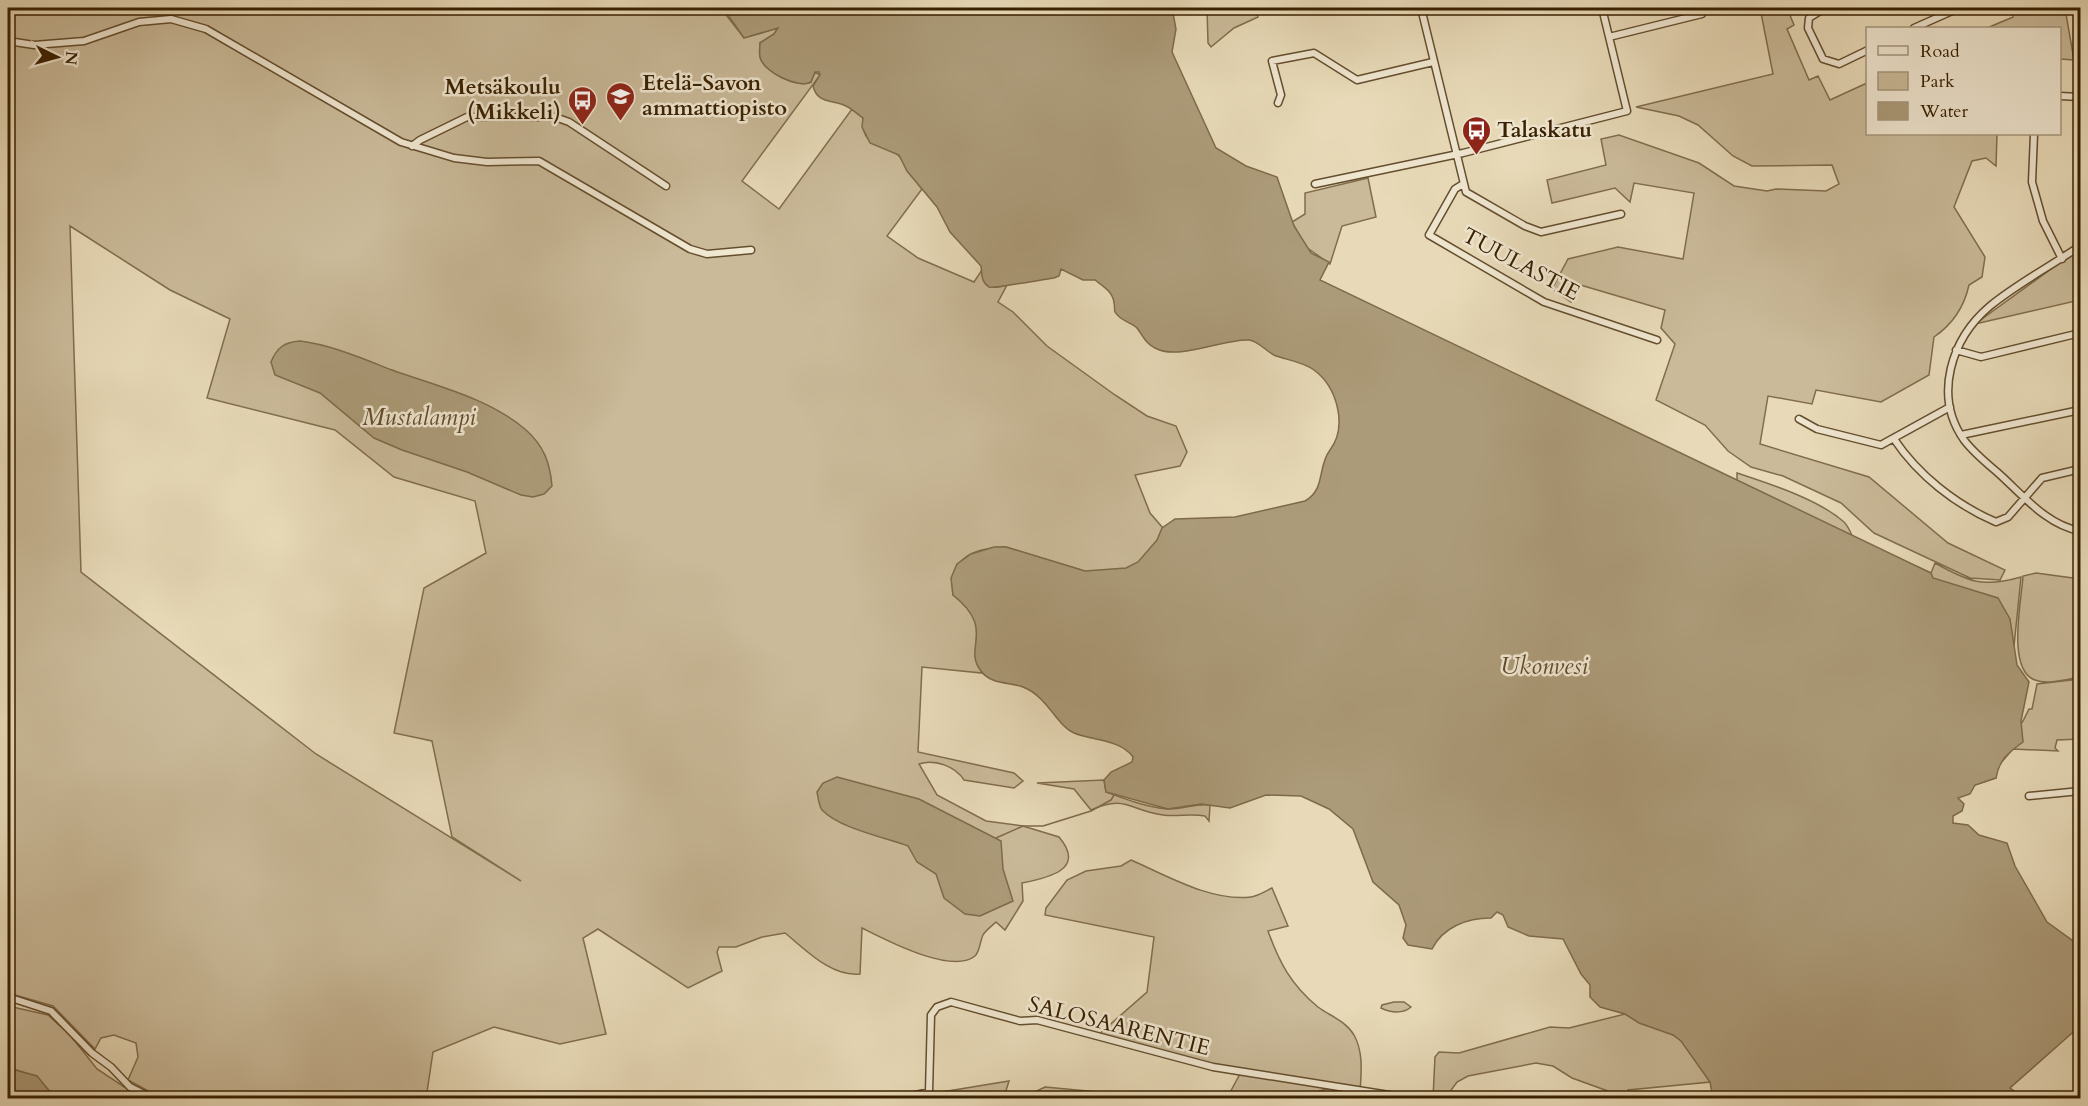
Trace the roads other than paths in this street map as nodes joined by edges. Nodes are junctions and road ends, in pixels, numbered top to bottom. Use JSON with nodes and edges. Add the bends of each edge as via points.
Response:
{"nodes":[{"id":1,"x":1421,"y":8,"type":"edge"},
{"id":2,"x":1602,"y":8,"type":"edge"},
{"id":3,"x":1825,"y":8,"type":"edge"},
{"id":4,"x":1959,"y":8,"type":"edge"},
{"id":5,"x":1702,"y":14,"type":"dead end"},
{"id":6,"x":1916,"y":27,"type":"edge"},
{"id":7,"x":1609,"y":37,"type":"junction"},
{"id":8,"x":8,"y":41,"type":"edge"},
{"id":9,"x":1866,"y":51,"type":"edge"},
{"id":10,"x":1433,"y":62,"type":"junction"},
{"id":11,"x":2061,"y":96,"type":"edge"},
{"id":12,"x":2080,"y":97,"type":"edge"},
{"id":13,"x":1278,"y":103,"type":"dead end"},
{"id":14,"x":2034,"y":135,"type":"edge"},
{"id":15,"x":412,"y":147,"type":"junction"},
{"id":16,"x":1457,"y":155,"type":"junction"},
{"id":17,"x":1315,"y":184,"type":"dead end"},
{"id":18,"x":1463,"y":184,"type":"junction"},
{"id":19,"x":666,"y":186,"type":"dead end"},
{"id":20,"x":1621,"y":214,"type":"dead end"},
{"id":21,"x":2080,"y":246,"type":"edge"},
{"id":22,"x":751,"y":250,"type":"dead end"},
{"id":23,"x":2062,"y":259,"type":"junction"},
{"id":24,"x":2080,"y":333,"type":"edge"},
{"id":25,"x":1657,"y":340,"type":"dead end"},
{"id":26,"x":1956,"y":350,"type":"junction"},
{"id":27,"x":1950,"y":407,"type":"junction"},
{"id":28,"x":2080,"y":410,"type":"edge"},
{"id":29,"x":1799,"y":419,"type":"dead end"},
{"id":30,"x":1961,"y":435,"type":"junction"},
{"id":31,"x":1894,"y":439,"type":"junction"},
{"id":32,"x":2080,"y":469,"type":"edge"},
{"id":33,"x":2024,"y":496,"type":"junction"},
{"id":34,"x":2080,"y":531,"type":"edge"},
{"id":35,"x":2080,"y":791,"type":"edge"},
{"id":36,"x":2029,"y":796,"type":"dead end"},
{"id":37,"x":8,"y":998,"type":"edge"},
{"id":38,"x":152,"y":1098,"type":"edge"},
{"id":39,"x":903,"y":1098,"type":"edge"},
{"id":40,"x":1408,"y":1098,"type":"edge"}],
"edges":[{"from":1,"to":10,"type":"street"},
{"from":2,"to":7,"type":"street"},
{"from":3,"to":9,"type":"street","via":[[1809,18],[1808,27],[1823,59],[1839,64]]},
{"from":4,"to":6,"type":"street"},
{"from":5,"to":7,"type":"street"},
{"from":7,"to":16,"type":"street","via":[[1627,111]]},
{"from":8,"to":15,"type":"street","via":[[34,45],[84,41],[139,22],[171,19],[206,29]]},
{"from":10,"to":13,"type":"street","via":[[1357,80],[1314,53],[1272,61],[1281,95]]},
{"from":10,"to":16,"type":"street"},
{"from":11,"to":12,"type":"street"},
{"from":14,"to":23,"type":"street","via":[[2032,182],[2043,221]]},
{"from":15,"to":19,"type":"street","via":[[467,117],[555,117],[569,122]]},
{"from":15,"to":22,"type":"street","via":[[454,159],[540,161],[690,249],[707,254]]},
{"from":16,"to":17,"type":"street"},
{"from":16,"to":18,"type":"street"},
{"from":18,"to":20,"type":"street","via":[[1466,192],[1533,230],[1550,231]]},
{"from":18,"to":25,"type":"street","name":"TUULASTIE","via":[[1455,189],[1429,235],[1544,302]]},
{"from":21,"to":23,"type":"street"},
{"from":23,"to":26,"type":"street","via":[[1991,305],[1974,321]]},
{"from":24,"to":26,"type":"street","via":[[1981,357]]},
{"from":26,"to":27,"type":"street","via":[[1948,381]]},
{"from":27,"to":30,"type":"street"},
{"from":27,"to":31,"type":"street"},
{"from":28,"to":30,"type":"street"},
{"from":29,"to":31,"type":"street","via":[[1817,429],[1870,444],[1881,445]]},
{"from":30,"to":33,"type":"street","via":[[1980,458]]},
{"from":31,"to":33,"type":"street","via":[[1911,463],[1977,514],[2003,521]]},
{"from":32,"to":33,"type":"street","via":[[2046,475]]},
{"from":33,"to":34,"type":"street","via":[[2051,521]]},
{"from":35,"to":36,"type":"street"},
{"from":37,"to":38,"type":"street","via":[[51,1011],[130,1087]]},
{"from":39,"to":40,"type":"street","name":"SALOSAARENTIE","via":[[929,1092],[931,1016],[937,1007],[951,1002],[1020,1021],[1037,1020],[1213,1067]]}]}
